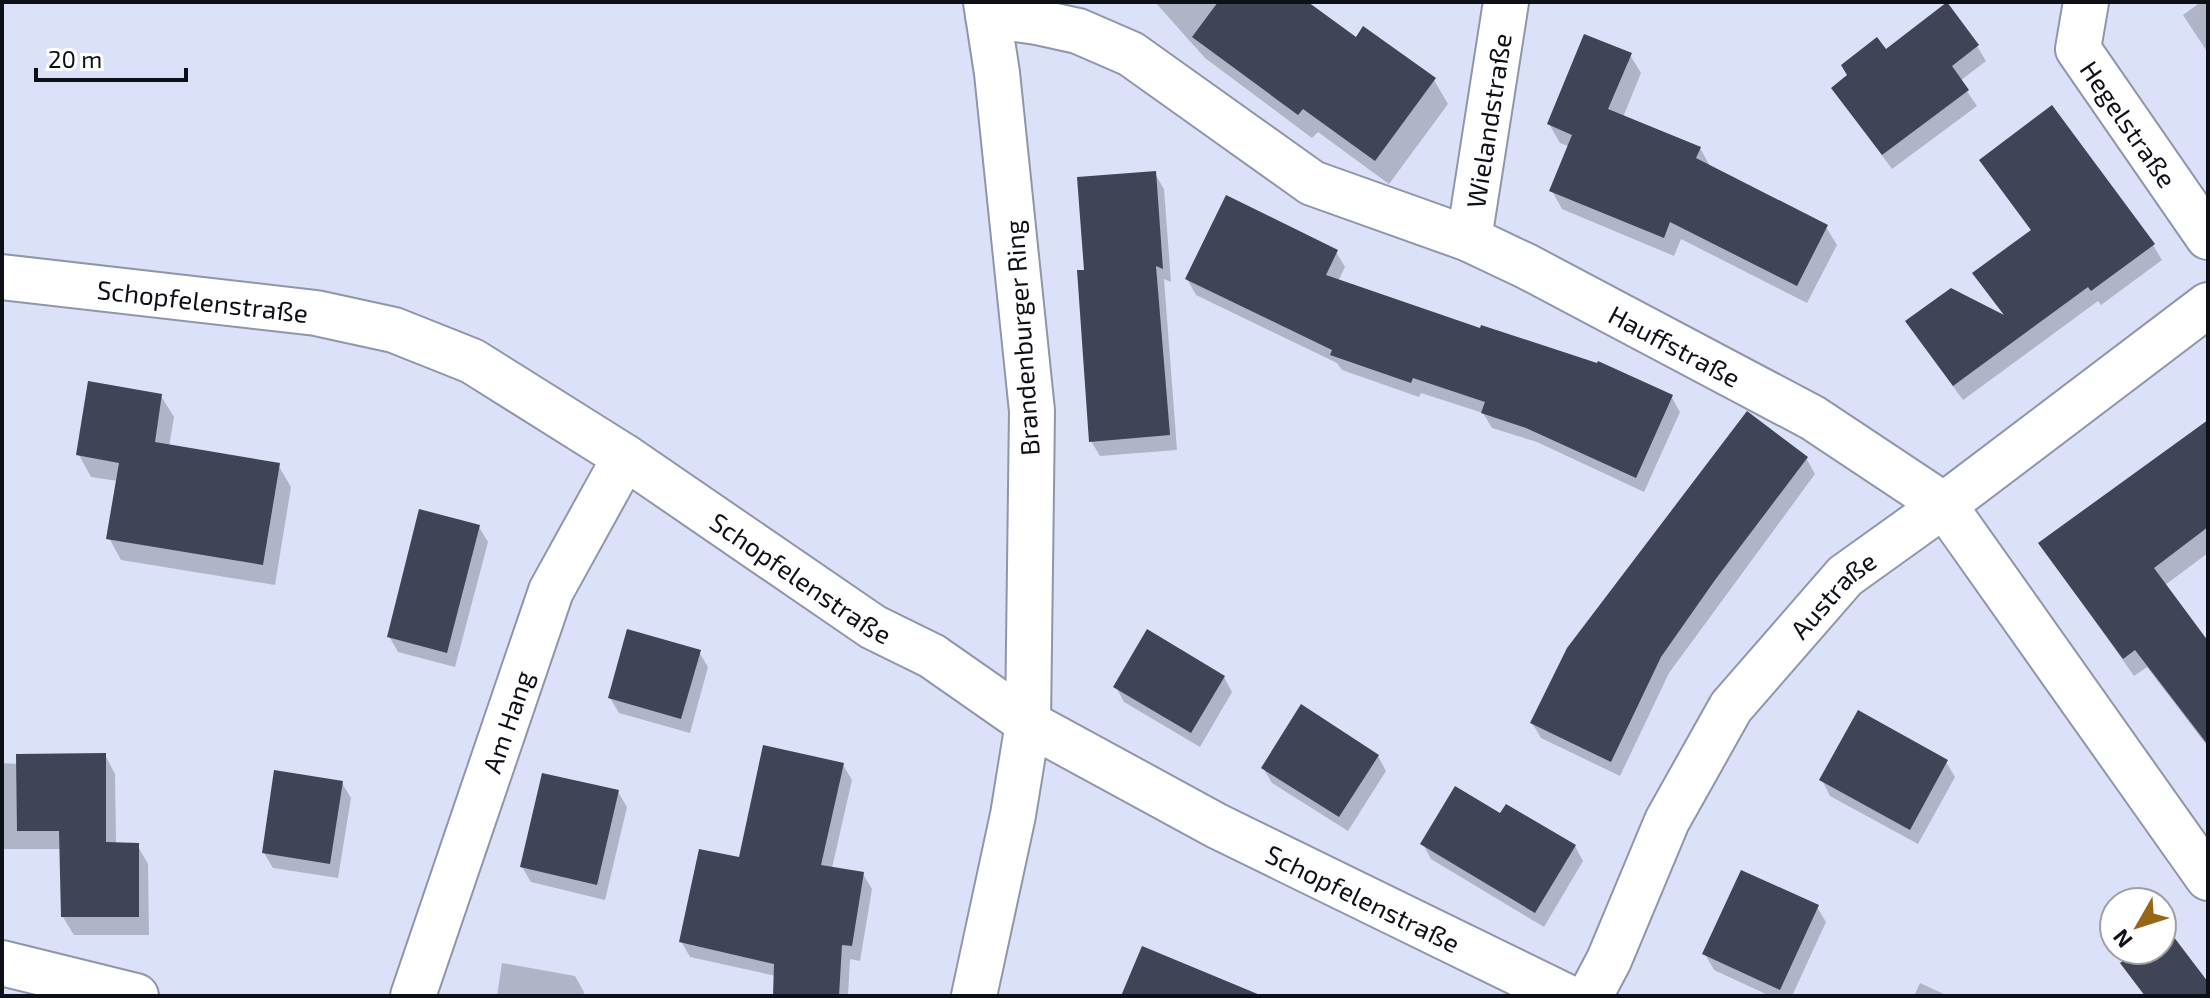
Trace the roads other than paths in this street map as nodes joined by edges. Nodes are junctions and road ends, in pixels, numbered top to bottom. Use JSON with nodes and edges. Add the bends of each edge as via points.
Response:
{"nodes":[{"id":1,"x":1506,"y":2,"type":"edge"},
{"id":2,"x":2086,"y":2,"type":"edge"},
{"id":3,"x":987,"y":9,"type":"edge"},
{"id":4,"x":2208,"y":237,"type":"edge"},
{"id":5,"x":1469,"y":239,"type":"junction"},
{"id":6,"x":2,"y":277,"type":"edge"},
{"id":7,"x":2208,"y":305,"type":"edge"},
{"id":8,"x":625,"y":457,"type":"junction"},
{"id":9,"x":1944,"y":505,"type":"junction"},
{"id":10,"x":1028,"y":723,"type":"junction"},
{"id":11,"x":2208,"y":878,"type":"edge"},
{"id":12,"x":2,"y":963,"type":"edge"},
{"id":13,"x":136,"y":996,"type":"edge"},
{"id":14,"x":413,"y":996,"type":"edge"},
{"id":15,"x":974,"y":996,"type":"edge"},
{"id":16,"x":1565,"y":996,"type":"edge"},
{"id":17,"x":1590,"y":996,"type":"edge"}],
"edges":[{"from":1,"to":5,"type":"street","name":"Wielandstraße"},
{"from":2,"to":4,"type":"street","name":"Hegelstraße","via":[[2078,49]]},
{"from":3,"to":5,"type":"street","name":"Hauffstraße","via":[[1078,31],[1131,54],[1312,183]]},
{"from":3,"to":10,"type":"street","name":"Brandenburger Ring","via":[[1032,411]]},
{"from":5,"to":9,"type":"street","name":"Hauffstraße","via":[[1813,418]]},
{"from":6,"to":8,"type":"street","name":"Schopfelenstraße","via":[[316,313],[394,330],[472,361]]},
{"from":7,"to":9,"type":"street","name":"Austraße"},
{"from":8,"to":10,"type":"street","name":"Schopfelenstraße","via":[[873,627],[932,656]]},
{"from":8,"to":14,"type":"street","name":"Am Hang","via":[[551,591]]},
{"from":9,"to":11,"type":"street","name":"Hauffstraße"},
{"from":9,"to":17,"type":"street","name":"Austraße","via":[[1845,576],[1731,707],[1667,821]]},
{"from":10,"to":15,"type":"street","name":"Brandenburger Ring"},
{"from":10,"to":16,"type":"street","name":"Schopfelenstraße","via":[[1217,826]]},
{"from":12,"to":13,"type":"street"}]}
